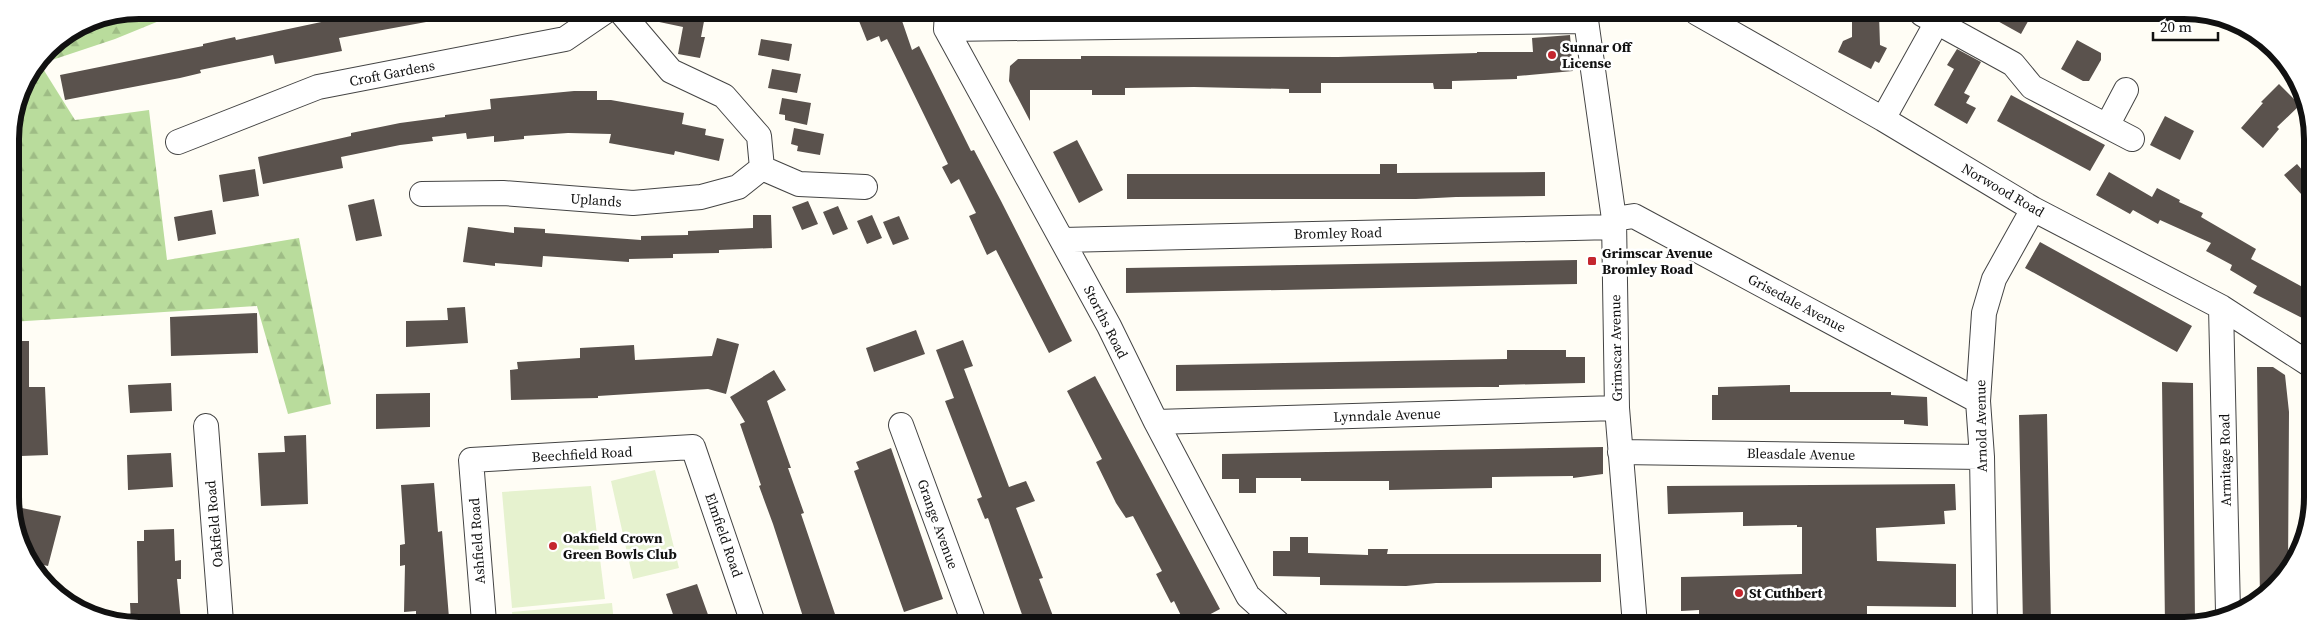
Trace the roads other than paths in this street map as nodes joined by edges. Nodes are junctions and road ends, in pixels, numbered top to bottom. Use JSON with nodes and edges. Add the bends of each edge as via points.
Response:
{"nodes":[{"id":1,"x":594,"y":19,"type":"edge"},
{"id":2,"x":627,"y":19,"type":"edge"},
{"id":3,"x":1159,"y":19,"type":"edge"},
{"id":4,"x":1586,"y":19,"type":"edge"},
{"id":5,"x":1715,"y":19,"type":"edge"},
{"id":6,"x":1929,"y":19,"type":"edge"},
{"id":7,"x":1931,"y":19,"type":"edge"},
{"id":8,"x":946,"y":20,"type":"edge"},
{"id":9,"x":2126,"y":90,"type":"dead end"},
{"id":10,"x":1883,"y":119,"type":"junction"},
{"id":11,"x":2107,"y":126,"type":"junction"},
{"id":12,"x":2132,"y":139,"type":"dead end"},
{"id":13,"x":178,"y":142,"type":"dead end"},
{"id":14,"x":762,"y":168,"type":"junction"},
{"id":15,"x":865,"y":187,"type":"dead end"},
{"id":16,"x":422,"y":194,"type":"dead end"},
{"id":17,"x":2033,"y":209,"type":"junction"},
{"id":18,"x":1614,"y":223,"type":"junction"},
{"id":19,"x":1063,"y":240,"type":"junction"},
{"id":20,"x":2221,"y":307,"type":"junction"},
{"id":21,"x":2304,"y":360,"type":"edge"},
{"id":22,"x":1978,"y":401,"type":"junction"},
{"id":23,"x":1617,"y":408,"type":"junction"},
{"id":24,"x":1156,"y":422,"type":"junction"},
{"id":25,"x":901,"y":425,"type":"dead end"},
{"id":26,"x":206,"y":426,"type":"dead end"},
{"id":27,"x":694,"y":447,"type":"joint"},
{"id":28,"x":1620,"y":452,"type":"junction"},
{"id":29,"x":1982,"y":457,"type":"junction"},
{"id":30,"x":471,"y":460,"type":"joint"},
{"id":31,"x":2228,"y":609,"type":"edge"},
{"id":32,"x":221,"y":617,"type":"edge"},
{"id":33,"x":484,"y":617,"type":"edge"},
{"id":34,"x":751,"y":617,"type":"edge"},
{"id":35,"x":972,"y":617,"type":"edge"},
{"id":36,"x":1271,"y":617,"type":"edge"},
{"id":37,"x":1634,"y":617,"type":"edge"},
{"id":38,"x":1985,"y":617,"type":"edge"}],
"edges":[{"from":1,"to":13,"type":"street","name":"Croft Gardens","via":[[565,39],[318,87]]},
{"from":2,"to":14,"type":"street","via":[[671,71],[724,96],[759,136]]},
{"from":3,"to":8,"type":"street"},
{"from":4,"to":18,"type":"street","name":"Grimscar Avenue"},
{"from":5,"to":10,"type":"street","name":"Norwood Road"},
{"from":6,"to":10,"type":"street"},
{"from":7,"to":11,"type":"street","via":[[2013,64],[2032,87]]},
{"from":8,"to":19,"type":"street","name":"Storths Road"},
{"from":9,"to":11,"type":"street"},
{"from":10,"to":17,"type":"street","name":"Norwood Road"},
{"from":11,"to":12,"type":"street"},
{"from":14,"to":15,"type":"street","via":[[799,184]]},
{"from":14,"to":16,"type":"street","name":"Uplands","via":[[738,187],[701,197],[652,201],[504,193]]},
{"from":17,"to":20,"type":"street","name":"Norwood Road"},
{"from":17,"to":22,"type":"street","name":"Arnold Avenue","via":[[1994,279],[1984,313]]},
{"from":18,"to":19,"type":"street","name":"Bromley Road"},
{"from":18,"to":22,"type":"street","name":"Grisedale Avenue","via":[[1634,216]]},
{"from":18,"to":23,"type":"street","name":"Grimscar Avenue"},
{"from":19,"to":24,"type":"street","name":"Storths Road"},
{"from":20,"to":21,"type":"street","name":"Norwood Road"},
{"from":20,"to":31,"type":"street","name":"Armitage Road"},
{"from":22,"to":29,"type":"street","name":"Arnold Avenue"},
{"from":23,"to":24,"type":"street","name":"Lynndale Avenue"},
{"from":23,"to":28,"type":"street","name":"Grimscar Avenue"},
{"from":24,"to":36,"type":"street","name":"Storths Road","via":[[1248,596]]},
{"from":25,"to":35,"type":"street","name":"Grange Avenue"},
{"from":26,"to":32,"type":"street","name":"Oakfield Road"},
{"from":27,"to":30,"type":"street","name":"Beechfield Road"},
{"from":27,"to":34,"type":"street","name":"Elmfield Road"},
{"from":28,"to":29,"type":"street","name":"Bleasdale Avenue"},
{"from":28,"to":37,"type":"street","name":"Grimscar Avenue"},
{"from":29,"to":38,"type":"street","name":"Arnold Avenue"},
{"from":30,"to":33,"type":"street","name":"Ashfield Road"}]}
